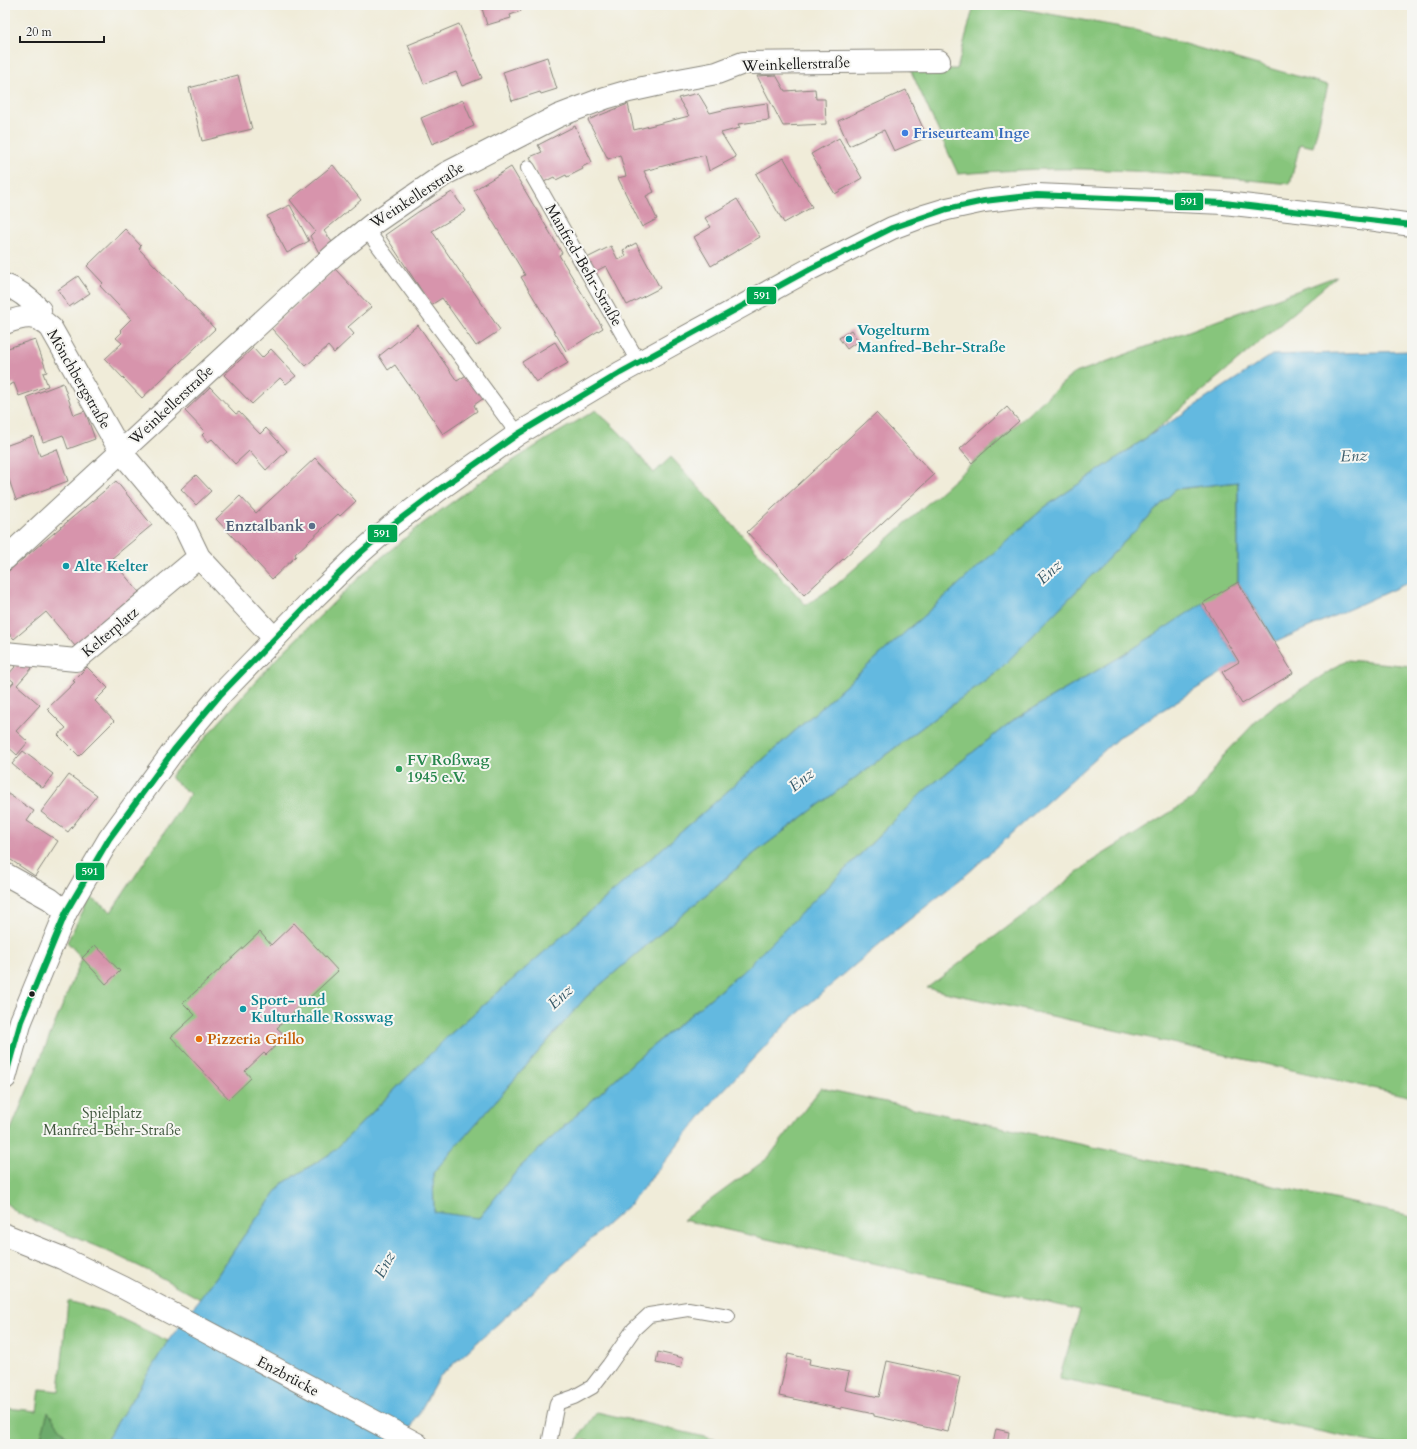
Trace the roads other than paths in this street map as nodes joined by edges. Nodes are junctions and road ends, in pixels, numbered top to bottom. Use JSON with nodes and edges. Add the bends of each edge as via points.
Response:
{"nodes":[{"id":1,"x":939,"y":61,"type":"dead end"},
{"id":2,"x":528,"y":168,"type":"dead end"},
{"id":3,"x":1412,"y":225,"type":"edge"},
{"id":4,"x":366,"y":230,"type":"junction"},
{"id":5,"x":5,"y":285,"type":"edge"},
{"id":6,"x":37,"y":318,"type":"junction"},
{"id":7,"x":5,"y":323,"type":"edge"},
{"id":8,"x":639,"y":363,"type":"junction"},
{"id":9,"x":518,"y":434,"type":"junction"},
{"id":10,"x":121,"y":452,"type":"junction"},
{"id":11,"x":199,"y":557,"type":"junction"},
{"id":12,"x":5,"y":559,"type":"edge"},
{"id":13,"x":274,"y":638,"type":"junction"},
{"id":14,"x":5,"y":653,"type":"edge"},
{"id":15,"x":5,"y":874,"type":"edge"},
{"id":16,"x":66,"y":912,"type":"junction"},
{"id":17,"x":5,"y":1078,"type":"edge"},
{"id":18,"x":5,"y":1235,"type":"edge"},
{"id":19,"x":728,"y":1316,"type":"dead end"},
{"id":20,"x":417,"y":1444,"type":"edge"},
{"id":21,"x":549,"y":1444,"type":"edge"}],
"edges":[{"from":1,"to":4,"type":"street","name":"Weinkellerstraße","via":[[751,62],[717,73],[623,93],[558,116],[445,174]]},
{"from":2,"to":8,"type":"lane","name":"Manfred-Behr-Straße"},
{"from":3,"to":8,"type":"street","via":[[1224,203],[1060,195],[984,201],[930,214],[886,231],[804,272]]},
{"from":4,"to":9,"type":"lane"},
{"from":4,"to":10,"type":"street","name":"Weinkellerstraße","via":[[335,254]]},
{"from":5,"to":6,"type":"street","via":[[31,300],[40,310]]},
{"from":6,"to":7,"type":"street","name":"Mönchbergstraße","via":[[18,318]]},
{"from":6,"to":10,"type":"street","name":"Mönchbergstraße","via":[[51,328]]},
{"from":8,"to":9,"type":"street"},
{"from":9,"to":13,"type":"street","via":[[391,526]]},
{"from":10,"to":11,"type":"street","via":[[185,528]]},
{"from":10,"to":12,"type":"street","name":"Weinkellerstraße"},
{"from":11,"to":13,"type":"street"},
{"from":11,"to":14,"type":"street","name":"Kelterplatz","via":[[76,660]]},
{"from":13,"to":16,"type":"street","via":[[220,695],[174,750],[109,839]]},
{"from":15,"to":16,"type":"street","via":[[50,899]]},
{"from":16,"to":17,"type":"street","via":[[21,1021]]},
{"from":18,"to":20,"type":"street","name":"Enzbrücke","via":[[88,1270]]},
{"from":19,"to":21,"type":"lane","via":[[688,1309],[650,1315],[634,1329],[592,1387],[557,1403]]}]}
